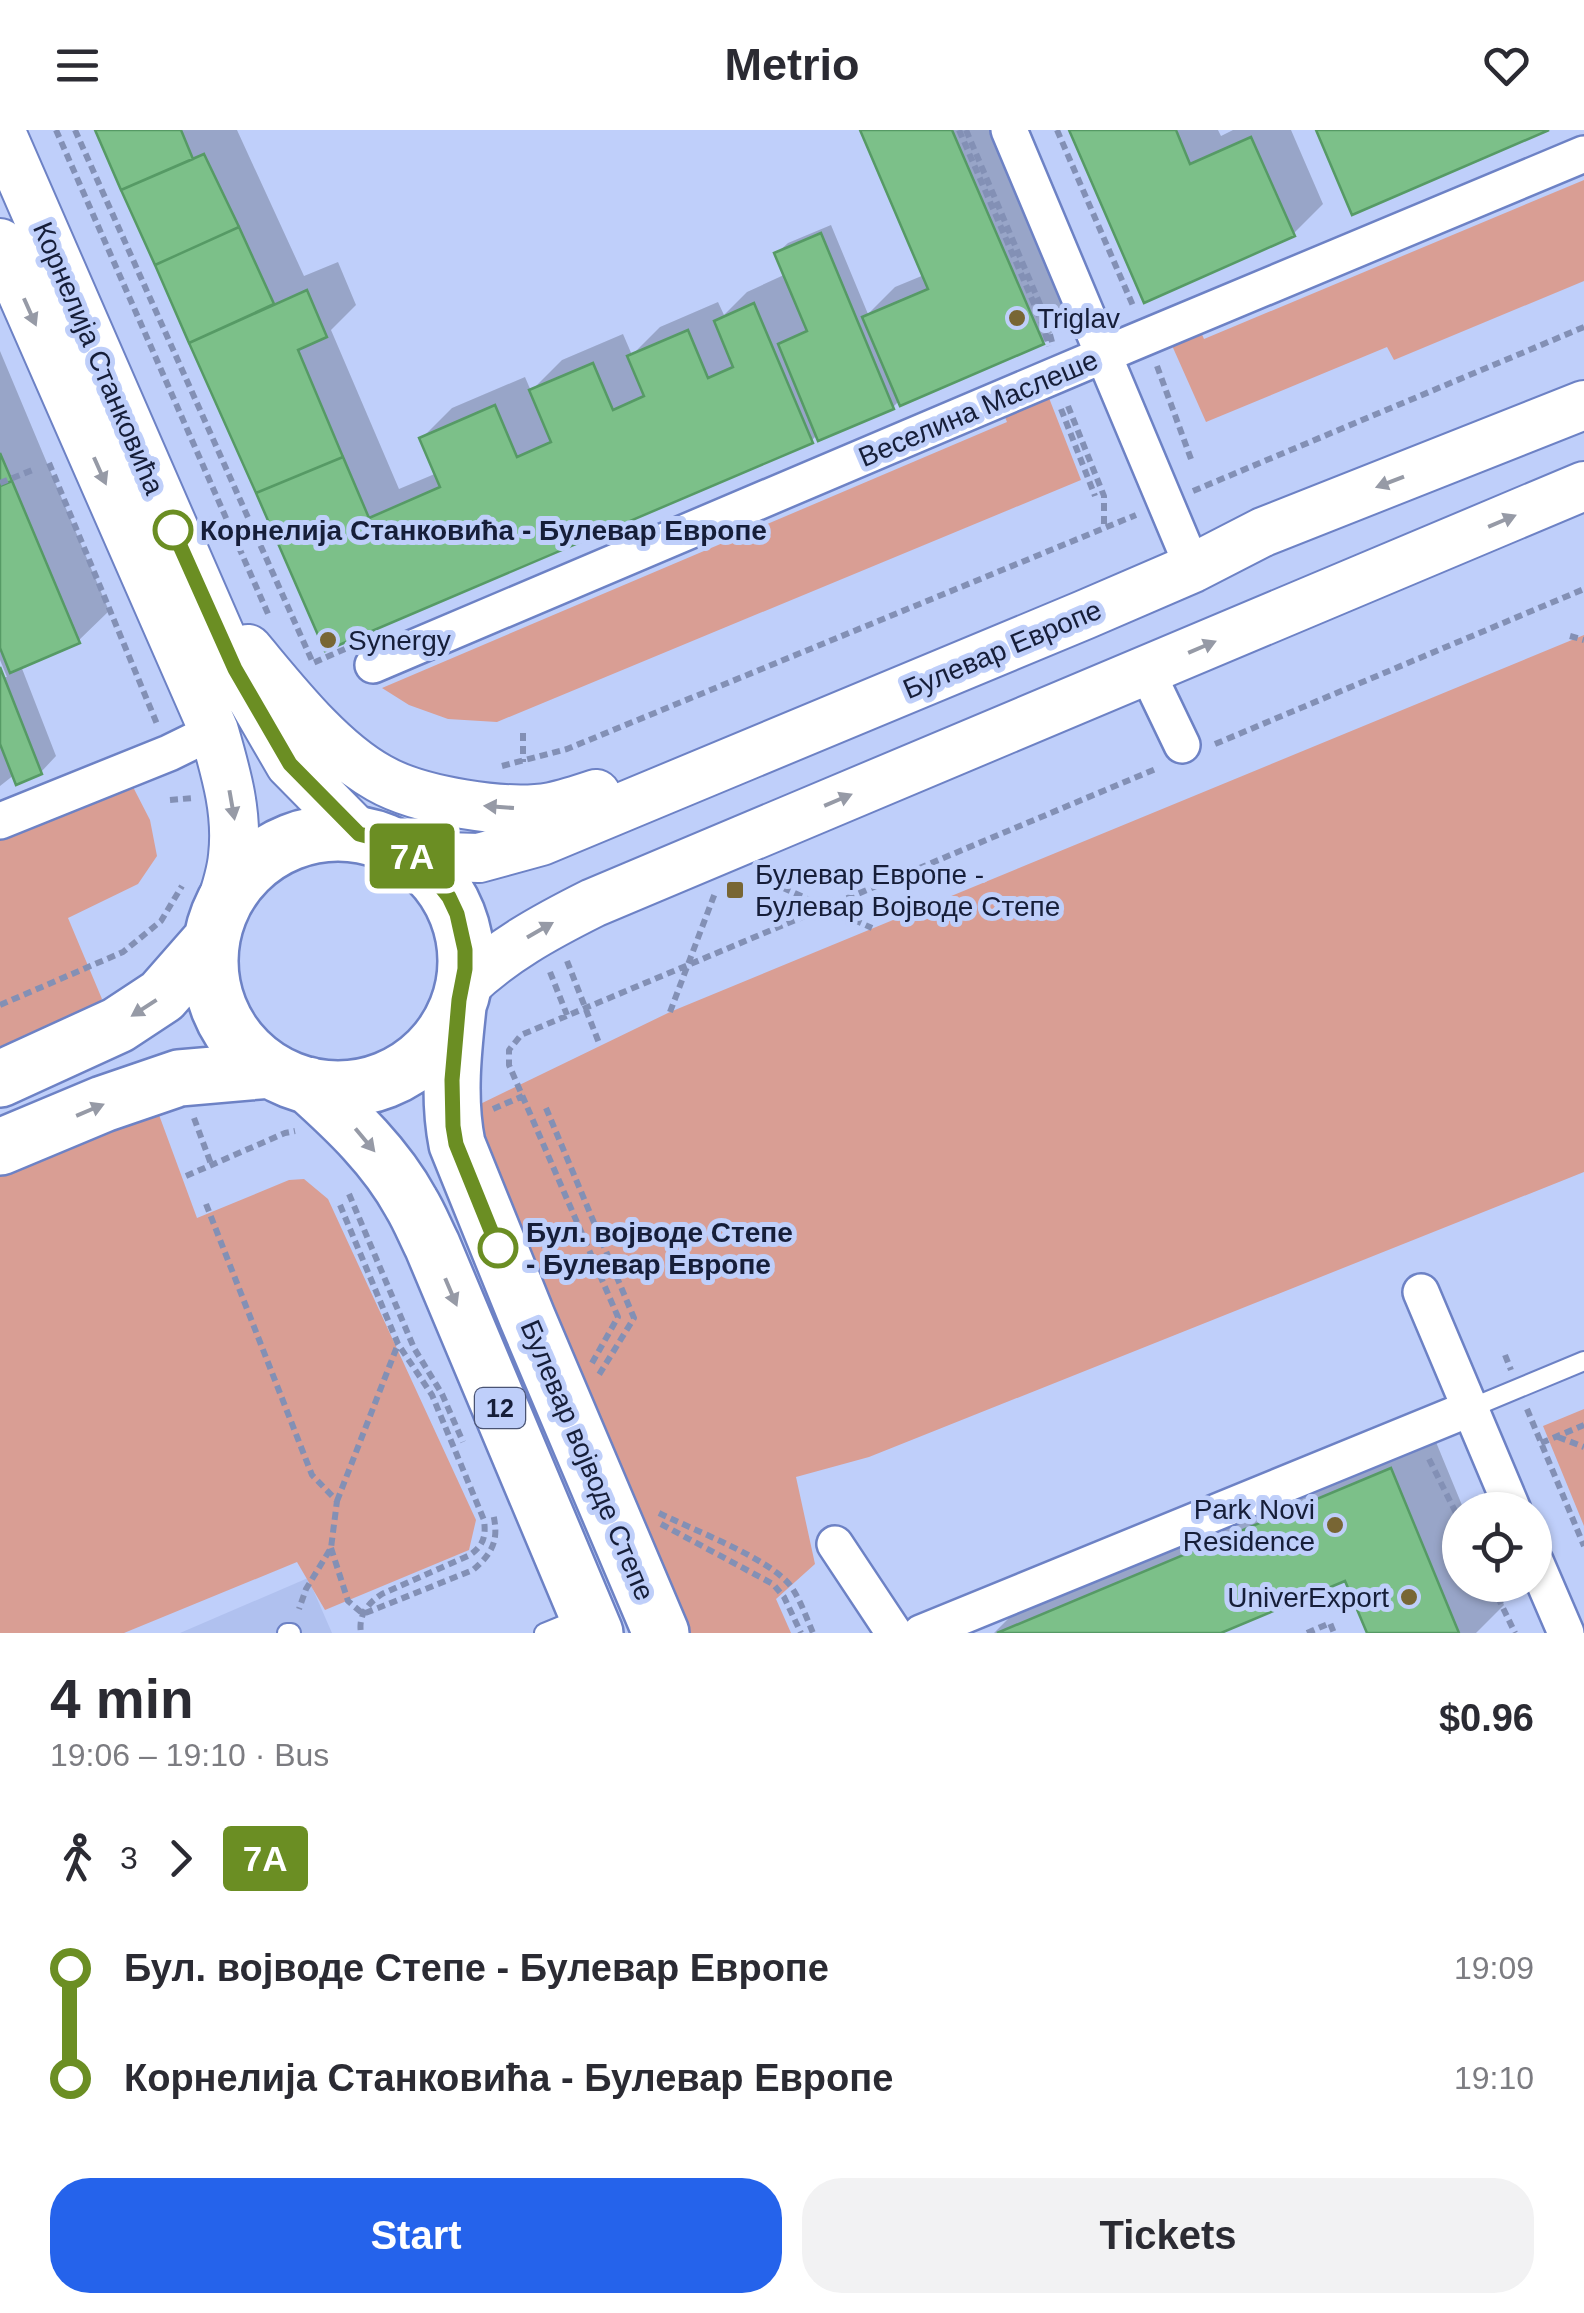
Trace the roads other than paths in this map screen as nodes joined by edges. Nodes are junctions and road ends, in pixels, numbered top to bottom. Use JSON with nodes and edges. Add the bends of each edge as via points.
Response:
{"nodes":[{"id":1,"x":0,"y":130,"type":"edge"},
{"id":2,"x":1009,"y":130,"type":"edge"},
{"id":3,"x":1584,"y":154,"type":"edge"},
{"id":4,"x":0,"y":243,"type":"edge"},
{"id":5,"x":1104,"y":355,"type":"junction"},
{"id":6,"x":1584,"y":405,"type":"edge"},
{"id":7,"x":1584,"y":486,"type":"edge"},
{"id":8,"x":1193,"y":568,"type":"junction"},
{"id":9,"x":202,"y":595,"type":"junction"},
{"id":10,"x":372,"y":666,"type":"dead end"},
{"id":11,"x":1146,"y":670,"type":"junction"},
{"id":12,"x":860,"y":708,"type":"junction"},
{"id":13,"x":214,"y":731,"type":"junction"},
{"id":14,"x":1185,"y":752,"type":"road end"},
{"id":15,"x":0,"y":822,"type":"edge"},
{"id":16,"x":359,"y":834,"type":"junction"},
{"id":17,"x":411,"y":856,"type":"junction"},
{"id":18,"x":213,"y":932,"type":"junction"},
{"id":19,"x":461,"y":994,"type":"junction"},
{"id":20,"x":0,"y":1079,"type":"edge"},
{"id":21,"x":296,"y":1095,"type":"junction"},
{"id":22,"x":0,"y":1147,"type":"edge"},
{"id":23,"x":1421,"y":1292,"type":"dead end"},
{"id":24,"x":1584,"y":1361,"type":"edge"},
{"id":25,"x":1471,"y":1408,"type":"junction"},
{"id":26,"x":1506,"y":1492,"type":"edge"},
{"id":27,"x":835,"y":1544,"type":"dead end"},
{"id":28,"x":1552,"y":1600,"type":"edge"},
{"id":29,"x":576,"y":1627,"type":"edge"},
{"id":30,"x":661,"y":1633,"type":"edge"},
{"id":31,"x":894,"y":1633,"type":"edge"},
{"id":32,"x":921,"y":1633,"type":"edge"},
{"id":33,"x":1566,"y":1633,"type":"edge"}],
"edges":[{"from":1,"to":9,"type":"main road","name":"Корнелија Станковића"},
{"from":2,"to":5,"type":"street"},
{"from":3,"to":5,"type":"street","name":"Веселина Маслеше"},
{"from":4,"to":13,"type":"main road","name":"Корнелија Станковића","one_way":true},
{"from":5,"to":8,"type":"street"},
{"from":5,"to":10,"type":"street","name":"Веселина Маслеше","via":[[1052,367]]},
{"from":6,"to":8,"type":"main road","name":"Булевар Европе","one_way":true,"via":[[1263,532]]},
{"from":11,"to":7,"type":"main road","one_way":true},
{"from":8,"to":12,"type":"main road","name":"Булевар Европе"},
{"from":12,"to":9,"type":"main road","one_way":true,"via":[[553,807],[503,810],[436,799],[380,779],[333,744]]},
{"from":9,"to":16,"type":"main road","name":"Корнелија Станковића","via":[[290,764]]},
{"from":11,"to":14,"type":"street"},
{"from":19,"to":11,"type":"main road","one_way":true,"via":[[513,946],[593,903]]},
{"from":12,"to":17,"type":"main road","name":"Булевар Европе","via":[[541,841],[480,858]]},
{"from":13,"to":15,"type":"street"},
{"from":13,"to":18,"type":"main road","name":"Корнелија Станковића","one_way":true,"via":[[235,820],[233,860]]},
{"from":16,"to":17,"type":"main road","number":"12"},
{"from":16,"to":18,"type":"main road","number":"12","via":[[312,835],[270,852],[235,884]]},
{"from":17,"to":19,"type":"main road","number":"12","via":[[438,881],[457,914],[465,950]]},
{"from":18,"to":20,"type":"main road","number":"12","one_way":true,"via":[[148,1006]]},
{"from":18,"to":21,"type":"main road","number":"12","via":[[211,977],[221,1014],[242,1046]]},
{"from":19,"to":21,"type":"main road","number":"12","via":[[440,1037],[410,1067],[372,1084]]},
{"from":19,"to":30,"type":"main road","name":"Булевар војводе Степе","number":"12","via":[[452,1080],[456,1144]]},
{"from":22,"to":21,"type":"main road","number":"12","one_way":true,"via":[[180,1078]]},
{"from":21,"to":29,"type":"main road","number":"12","one_way":true,"via":[[352,1124],[411,1202]]},
{"from":23,"to":25,"type":"street"},
{"from":24,"to":25,"type":"lane"},
{"from":25,"to":26,"type":"street"},
{"from":25,"to":32,"type":"street"},
{"from":27,"to":31,"type":"street"},
{"from":28,"to":33,"type":"street"}]}
